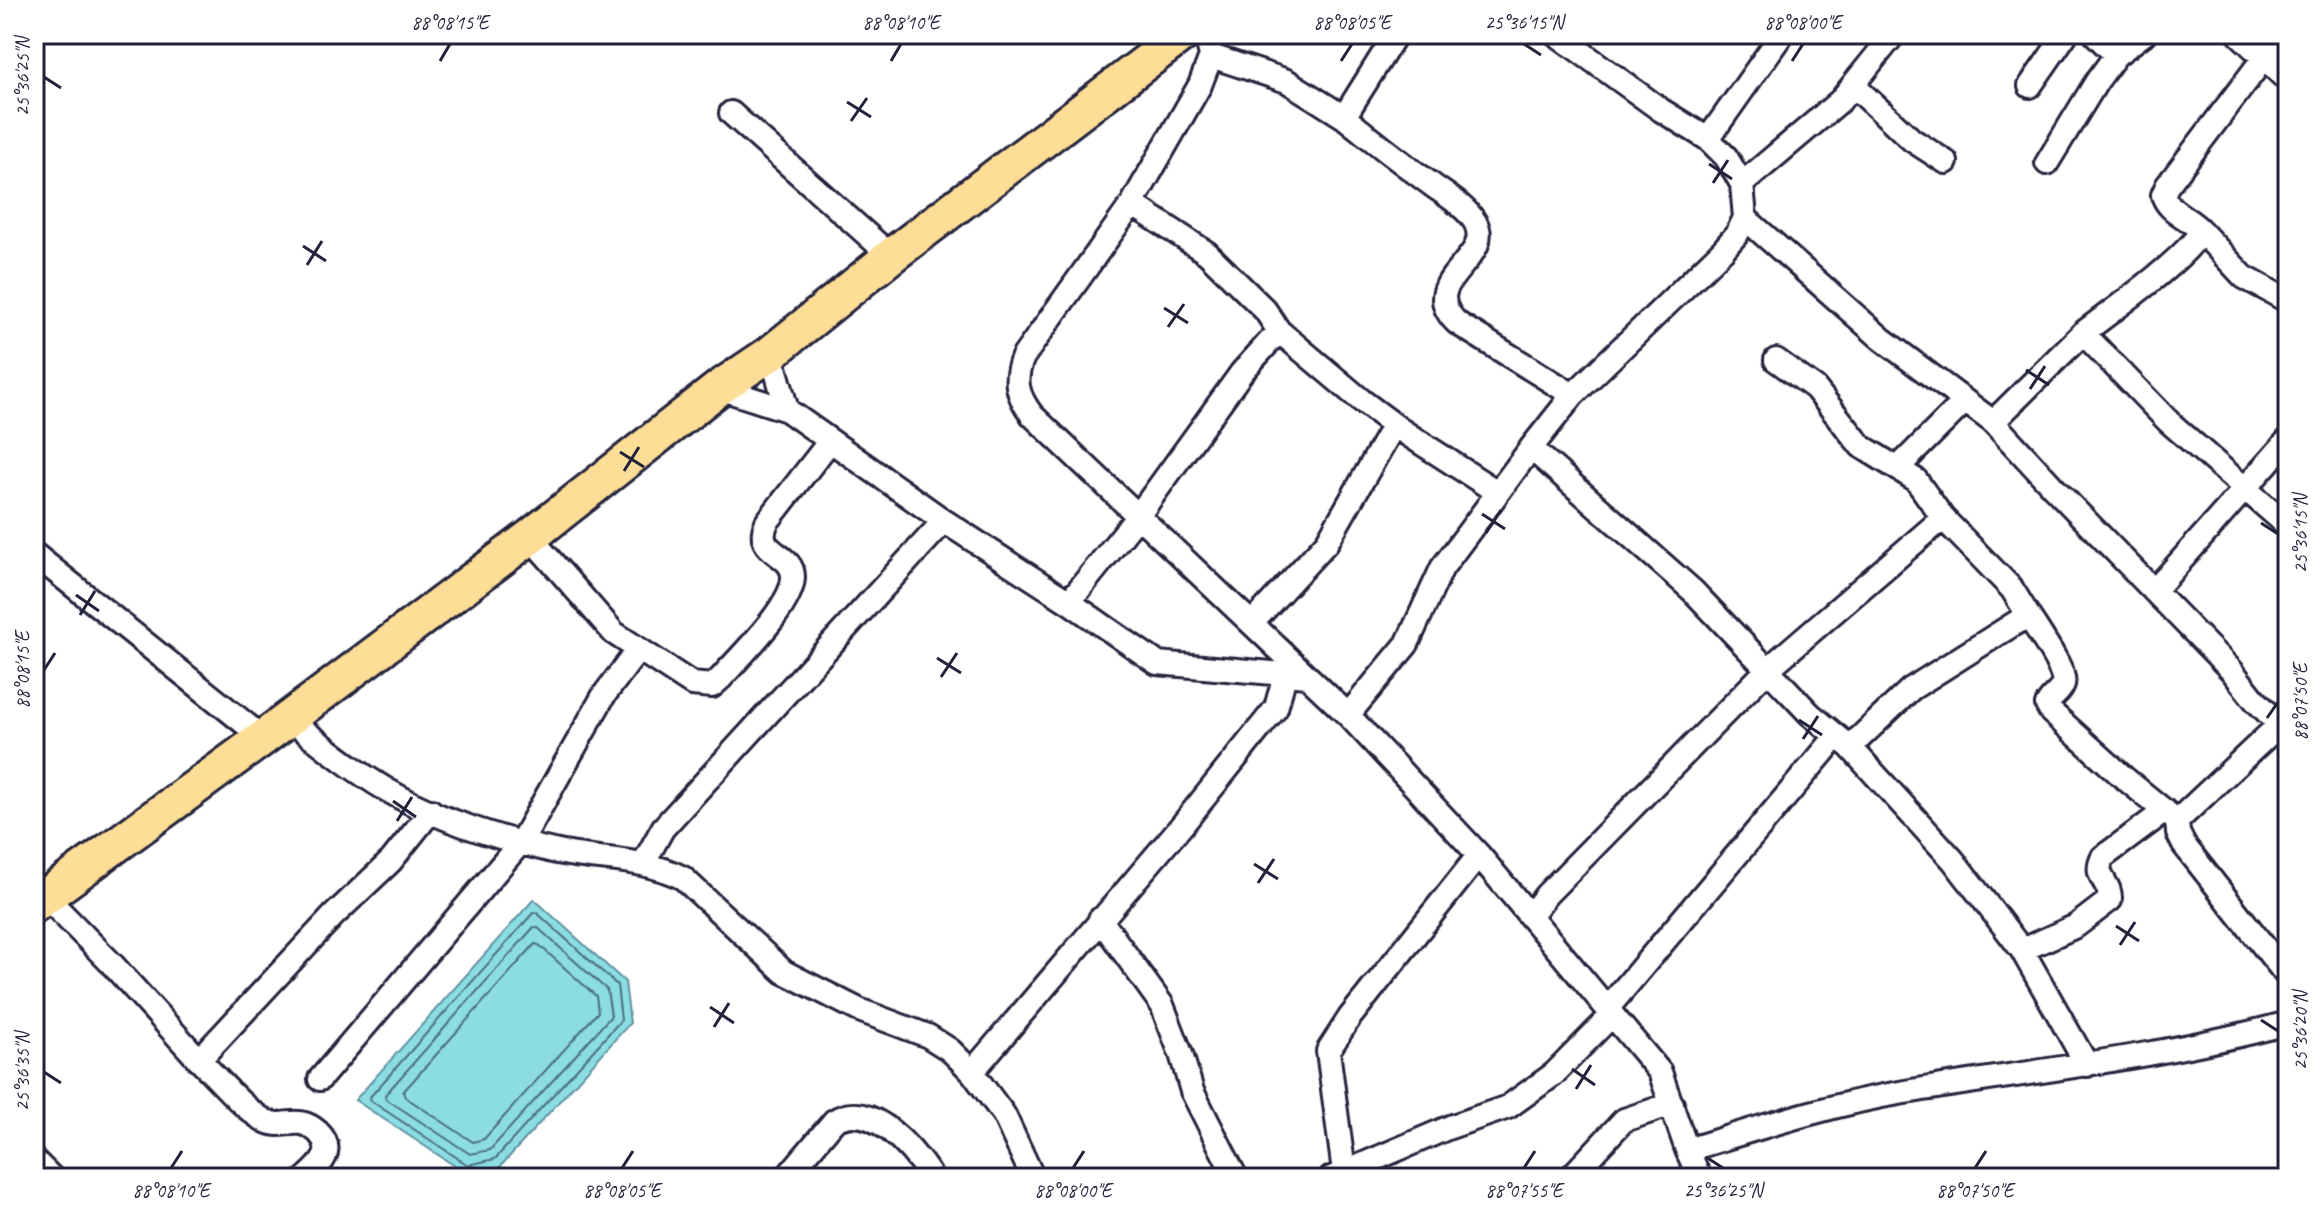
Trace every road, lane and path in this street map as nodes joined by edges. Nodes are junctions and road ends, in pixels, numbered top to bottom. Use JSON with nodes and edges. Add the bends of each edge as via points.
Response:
{"nodes":[{"id":1,"x":1183,"y":34,"type":"edge"},
{"id":2,"x":1206,"y":34,"type":"edge"},
{"id":3,"x":1396,"y":34,"type":"edge"},
{"id":4,"x":1556,"y":34,"type":"edge"},
{"id":5,"x":1782,"y":34,"type":"edge"},
{"id":6,"x":1894,"y":34,"type":"edge"},
{"id":7,"x":2066,"y":34,"type":"edge"},
{"id":8,"x":2095,"y":34,"type":"edge"},
{"id":9,"x":2144,"y":34,"type":"edge"},
{"id":10,"x":2239,"y":34,"type":"edge"},
{"id":11,"x":2288,"y":34,"type":"edge"},
{"id":12,"x":2116,"y":55,"type":"junction"},
{"id":13,"x":1211,"y":56,"type":"junction"},
{"id":14,"x":2263,"y":59,"type":"junction"},
{"id":15,"x":2288,"y":81,"type":"edge"},
{"id":16,"x":1853,"y":85,"type":"junction"},
{"id":17,"x":2030,"y":86,"type":"dead end"},
{"id":18,"x":731,"y":113,"type":"dead end"},
{"id":19,"x":1344,"y":117,"type":"junction"},
{"id":20,"x":1708,"y":139,"type":"junction"},
{"id":21,"x":1946,"y":162,"type":"dead end"},
{"id":22,"x":2047,"y":163,"type":"dead end"},
{"id":23,"x":1742,"y":184,"type":"junction"},
{"id":24,"x":1132,"y":204,"type":"junction"},
{"id":25,"x":1745,"y":218,"type":"junction"},
{"id":26,"x":2201,"y":231,"type":"junction"},
{"id":27,"x":891,"y":256,"type":"junction"},
{"id":28,"x":2288,"y":301,"type":"edge"},
{"id":29,"x":1279,"y":331,"type":"junction"},
{"id":30,"x":2083,"y":333,"type":"junction"},
{"id":31,"x":771,"y":353,"type":"junction"},
{"id":32,"x":1776,"y":360,"type":"dead end"},
{"id":33,"x":719,"y":388,"type":"junction"},
{"id":34,"x":1573,"y":395,"type":"junction"},
{"id":35,"x":1965,"y":401,"type":"junction"},
{"id":36,"x":787,"y":410,"type":"junction"},
{"id":37,"x":1993,"y":422,"type":"junction"},
{"id":38,"x":1394,"y":425,"type":"junction"},
{"id":39,"x":2288,"y":440,"type":"edge"},
{"id":40,"x":830,"y":441,"type":"junction"},
{"id":41,"x":1531,"y":448,"type":"junction"},
{"id":42,"x":1898,"y":468,"type":"junction"},
{"id":43,"x":2246,"y":488,"type":"junction"},
{"id":44,"x":1497,"y":492,"type":"junction"},
{"id":45,"x":1138,"y":516,"type":"junction"},
{"id":46,"x":1943,"y":518,"type":"junction"},
{"id":47,"x":944,"y":521,"type":"junction"},
{"id":48,"x":2288,"y":526,"type":"edge"},
{"id":49,"x":530,"y":537,"type":"junction"},
{"id":50,"x":34,"y":554,"type":"edge"},
{"id":51,"x":2154,"y":591,"type":"junction"},
{"id":52,"x":1069,"y":602,"type":"junction"},
{"id":53,"x":2028,"y":615,"type":"junction"},
{"id":54,"x":1253,"y":622,"type":"junction"},
{"id":55,"x":638,"y":650,"type":"junction"},
{"id":56,"x":1768,"y":669,"type":"junction"},
{"id":57,"x":1296,"y":676,"type":"junction"},
{"id":58,"x":1348,"y":715,"type":"junction"},
{"id":59,"x":276,"y":728,"type":"junction"},
{"id":60,"x":2284,"y":729,"type":"edge"},
{"id":61,"x":1843,"y":742,"type":"junction"},
{"id":62,"x":431,"y":811,"type":"junction"},
{"id":63,"x":2171,"y":816,"type":"junction"},
{"id":64,"x":521,"y":842,"type":"junction"},
{"id":65,"x":1479,"y":855,"type":"junction"},
{"id":66,"x":643,"y":864,"type":"junction"},
{"id":67,"x":39,"y":901,"type":"edge"},
{"id":68,"x":1530,"y":916,"type":"junction"},
{"id":69,"x":1100,"y":919,"type":"junction"},
{"id":70,"x":2022,"y":950,"type":"junction"},
{"id":71,"x":2288,"y":977,"type":"edge"},
{"id":72,"x":1612,"y":1015,"type":"junction"},
{"id":73,"x":2288,"y":1023,"type":"edge"},
{"id":74,"x":199,"y":1060,"type":"junction"},
{"id":75,"x":2087,"y":1065,"type":"junction"},
{"id":76,"x":972,"y":1072,"type":"junction"},
{"id":77,"x":320,"y":1079,"type":"dead end"},
{"id":78,"x":1672,"y":1104,"type":"junction"},
{"id":79,"x":1687,"y":1150,"type":"junction"},
{"id":80,"x":34,"y":1160,"type":"edge"},
{"id":81,"x":1337,"y":1175,"type":"edge"},
{"id":82,"x":52,"y":1178,"type":"edge"},
{"id":83,"x":306,"y":1178,"type":"edge"},
{"id":84,"x":786,"y":1178,"type":"edge"},
{"id":85,"x":932,"y":1178,"type":"edge"},
{"id":86,"x":1033,"y":1178,"type":"edge"},
{"id":87,"x":1236,"y":1178,"type":"edge"},
{"id":88,"x":1570,"y":1178,"type":"edge"},
{"id":89,"x":1700,"y":1178,"type":"edge"}],
"edges":[{"from":1,"to":27,"type":"main road"},
{"from":2,"to":13,"type":"street"},
{"from":3,"to":19,"type":"street"},
{"from":4,"to":20,"type":"street"},
{"from":5,"to":20,"type":"street"},
{"from":6,"to":16,"type":"street"},
{"from":7,"to":17,"type":"street"},
{"from":8,"to":12,"type":"street"},
{"from":9,"to":12,"type":"street"},
{"from":10,"to":14,"type":"street"},
{"from":11,"to":14,"type":"street"},
{"from":12,"to":22,"type":"street"},
{"from":13,"to":19,"type":"street","via":[[1287,81]]},
{"from":13,"to":24,"type":"street"},
{"from":14,"to":15,"type":"street"},
{"from":14,"to":26,"type":"street","via":[[2163,195],[2167,205]]},
{"from":16,"to":21,"type":"street","via":[[1912,140]]},
{"from":16,"to":23,"type":"street","via":[[1803,135]]},
{"from":18,"to":27,"type":"street"},
{"from":19,"to":34,"type":"street","via":[[1477,223],[1479,235],[1471,254],[1447,285],[1445,312]]},
{"from":20,"to":23,"type":"street"},
{"from":23,"to":25,"type":"street"},
{"from":24,"to":29,"type":"street","via":[[1218,262]]},
{"from":24,"to":45,"type":"street","via":[[1016,373],[1022,402],[1032,415]]},
{"from":25,"to":34,"type":"street","via":[[1723,250]]},
{"from":25,"to":35,"type":"street","via":[[1882,339]]},
{"from":26,"to":28,"type":"street","via":[[2244,277]]},
{"from":26,"to":30,"type":"street","via":[[2175,260]]},
{"from":27,"to":31,"type":"main road"},
{"from":29,"to":38,"type":"street"},
{"from":29,"to":45,"type":"street","via":[[1242,372]]},
{"from":30,"to":37,"type":"street"},
{"from":30,"to":43,"type":"street","via":[[2169,422]]},
{"from":31,"to":33,"type":"main road"},
{"from":31,"to":36,"type":"street"},
{"from":32,"to":42,"type":"street","via":[[1815,388],[1861,446]]},
{"from":33,"to":36,"type":"street"},
{"from":33,"to":49,"type":"main road"},
{"from":34,"to":41,"type":"street"},
{"from":35,"to":37,"type":"street"},
{"from":35,"to":42,"type":"street"},
{"from":36,"to":40,"type":"street"},
{"from":37,"to":51,"type":"street"},
{"from":38,"to":44,"type":"street"},
{"from":38,"to":54,"type":"street","via":[[1327,542]]},
{"from":39,"to":43,"type":"street"},
{"from":40,"to":47,"type":"street"},
{"from":40,"to":55,"type":"street","via":[[762,533],[790,566],[791,587],[776,614],[721,678],[712,686],[692,684]]},
{"from":41,"to":44,"type":"street"},
{"from":41,"to":56,"type":"street","via":[[1693,591]]},
{"from":42,"to":46,"type":"street","via":[[1916,480]]},
{"from":43,"to":48,"type":"street"},
{"from":43,"to":51,"type":"street"},
{"from":44,"to":58,"type":"street","via":[[1442,568],[1407,644]]},
{"from":45,"to":52,"type":"street"},
{"from":45,"to":54,"type":"street"},
{"from":46,"to":53,"type":"street","via":[[2012,589]]},
{"from":46,"to":56,"type":"street"},
{"from":47,"to":52,"type":"street"},
{"from":47,"to":66,"type":"street","via":[[663,828]]},
{"from":49,"to":55,"type":"street","via":[[601,619]]},
{"from":49,"to":59,"type":"main road"},
{"from":50,"to":59,"type":"street"},
{"from":51,"to":60,"type":"street"},
{"from":52,"to":57,"type":"street","via":[[1157,663]]},
{"from":53,"to":61,"type":"street","via":[[1911,689]]},
{"from":53,"to":63,"type":"street","via":[[2063,676],[2061,688],[2047,705],[2051,712]]},
{"from":54,"to":57,"type":"street"},
{"from":55,"to":64,"type":"street","via":[[604,695]]},
{"from":56,"to":61,"type":"street"},
{"from":56,"to":68,"type":"street"},
{"from":57,"to":58,"type":"street"},
{"from":57,"to":69,"type":"street","via":[[1183,824]]},
{"from":58,"to":65,"type":"street"},
{"from":59,"to":62,"type":"street"},
{"from":59,"to":67,"type":"main road"},
{"from":60,"to":63,"type":"street"},
{"from":61,"to":70,"type":"street","via":[[1953,860]]},
{"from":61,"to":72,"type":"street","via":[[1607,1009]]},
{"from":62,"to":64,"type":"street"},
{"from":62,"to":74,"type":"street","via":[[391,861]]},
{"from":63,"to":70,"type":"street","via":[[2103,857],[2098,867],[2110,900],[2076,926]]},
{"from":63,"to":71,"type":"street","via":[[2184,845]]},
{"from":64,"to":66,"type":"street"},
{"from":64,"to":77,"type":"street"},
{"from":65,"to":68,"type":"street"},
{"from":65,"to":81,"type":"street","via":[[1328,1051]]},
{"from":66,"to":76,"type":"street","via":[[683,878],[784,972],[859,1010],[928,1036]]},
{"from":67,"to":74,"type":"street","via":[[111,963]]},
{"from":68,"to":72,"type":"street"},
{"from":69,"to":76,"type":"street"},
{"from":69,"to":87,"type":"street","via":[[1162,1005],[1192,1091]]},
{"from":70,"to":75,"type":"street"},
{"from":72,"to":78,"type":"street","via":[[1660,1072]]},
{"from":72,"to":81,"type":"street","via":[[1554,1074],[1508,1107]]},
{"from":73,"to":75,"type":"street"},
{"from":74,"to":83,"type":"street","via":[[260,1118],[282,1125],[301,1123],[323,1137],[325,1159]]},
{"from":75,"to":79,"type":"street","via":[[1903,1092]]},
{"from":76,"to":86,"type":"street","via":[[1004,1115]]},
{"from":78,"to":79,"type":"street"},
{"from":78,"to":88,"type":"street","via":[[1624,1120]]},
{"from":79,"to":89,"type":"street"},
{"from":80,"to":82,"type":"street"},
{"from":84,"to":85,"type":"street","via":[[834,1121],[856,1114],[903,1139]]}]}
